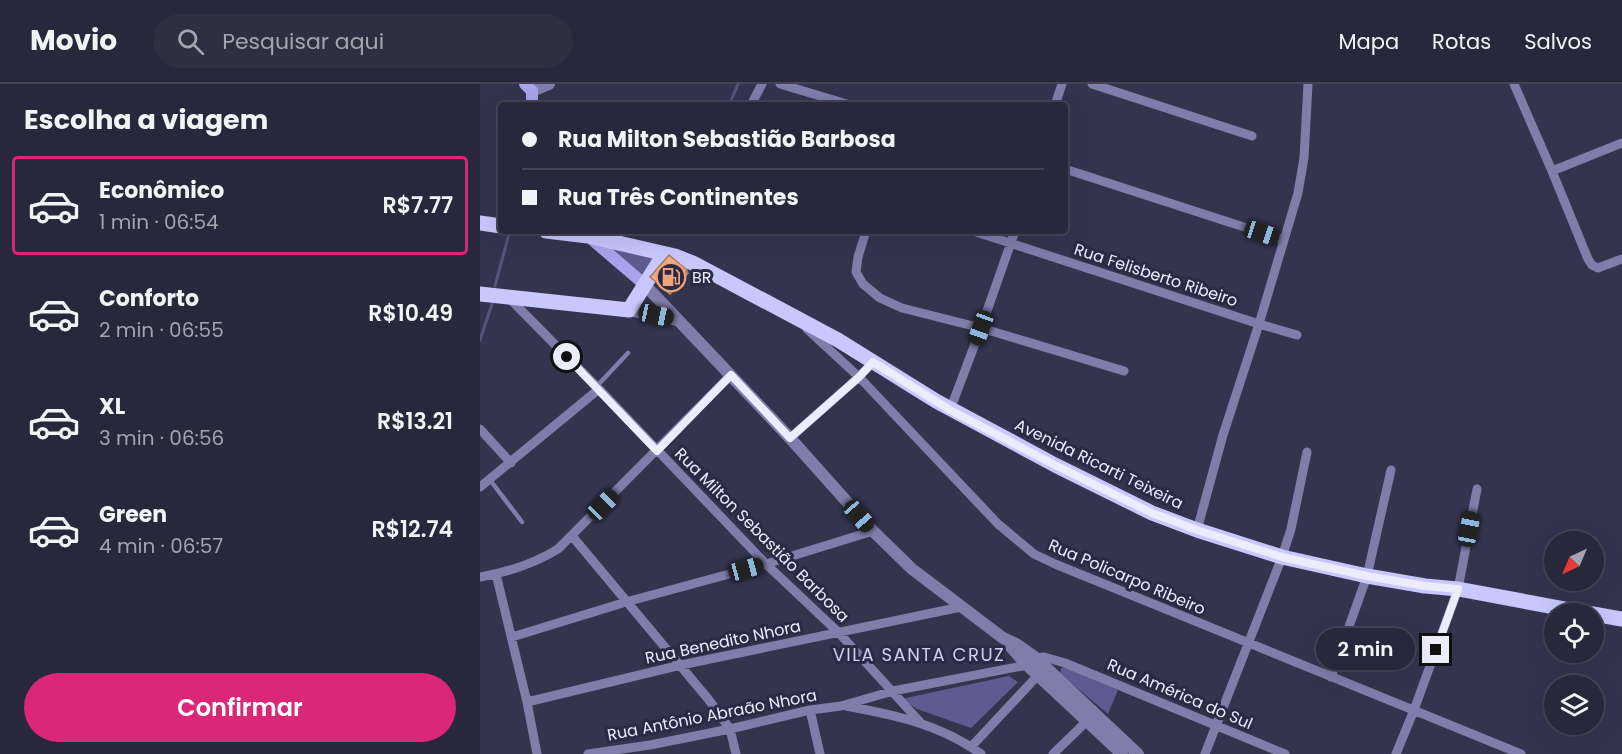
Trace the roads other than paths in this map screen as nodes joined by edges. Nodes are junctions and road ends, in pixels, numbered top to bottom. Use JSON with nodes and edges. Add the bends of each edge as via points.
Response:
{"nodes":[{"id":1,"x":549,"y":84,"type":"edge"},
{"id":2,"x":762,"y":84,"type":"edge"},
{"id":3,"x":780,"y":84,"type":"edge"},
{"id":4,"x":1062,"y":84,"type":"edge"},
{"id":5,"x":1092,"y":84,"type":"edge"},
{"id":6,"x":1308,"y":84,"type":"edge"},
{"id":7,"x":1514,"y":84,"type":"edge"},
{"id":8,"x":529,"y":88,"type":"edge"},
{"id":9,"x":753,"y":102,"type":"edge"},
{"id":10,"x":840,"y":102,"type":"edge"},
{"id":11,"x":1056,"y":102,"type":"edge"},
{"id":12,"x":1252,"y":136,"type":"dead end"},
{"id":13,"x":1622,"y":143,"type":"edge"},
{"id":14,"x":1068,"y":170,"type":"edge"},
{"id":15,"x":1552,"y":171,"type":"junction"},
{"id":16,"x":480,"y":223,"type":"edge"},
{"id":17,"x":498,"y":226,"type":"edge"},
{"id":18,"x":586,"y":234,"type":"edge"},
{"id":19,"x":589,"y":234,"type":"edge"},
{"id":20,"x":865,"y":234,"type":"edge"},
{"id":21,"x":982,"y":234,"type":"edge"},
{"id":22,"x":1014,"y":234,"type":"edge"},
{"id":23,"x":1284,"y":240,"type":"junction"},
{"id":24,"x":1011,"y":244,"type":"junction"},
{"id":25,"x":664,"y":254,"type":"junction"},
{"id":26,"x":1622,"y":259,"type":"edge"},
{"id":27,"x":644,"y":284,"type":"junction"},
{"id":28,"x":480,"y":294,"type":"edge"},
{"id":29,"x":508,"y":297,"type":"junction"},
{"id":30,"x":629,"y":310,"type":"junction"},
{"id":31,"x":794,"y":317,"type":"junction"},
{"id":32,"x":678,"y":320,"type":"junction"},
{"id":33,"x":1259,"y":324,"type":"junction"},
{"id":34,"x":981,"y":328,"type":"junction"},
{"id":35,"x":1297,"y":335,"type":"dead end"},
{"id":36,"x":628,"y":353,"type":"dead end"},
{"id":37,"x":873,"y":362,"type":"junction"},
{"id":38,"x":1124,"y":371,"type":"dead end"},
{"id":39,"x":731,"y":375,"type":"junction"},
{"id":40,"x":859,"y":377,"type":"junction"},
{"id":41,"x":598,"y":388,"type":"junction"},
{"id":42,"x":950,"y":410,"type":"junction"},
{"id":43,"x":480,"y":429,"type":"edge"},
{"id":44,"x":790,"y":438,"type":"junction"},
{"id":45,"x":657,"y":451,"type":"junction"},
{"id":46,"x":1307,"y":452,"type":"dead end"},
{"id":47,"x":511,"y":463,"type":"junction"},
{"id":48,"x":1391,"y":470,"type":"dead end"},
{"id":49,"x":490,"y":480,"type":"junction"},
{"id":50,"x":480,"y":487,"type":"edge"},
{"id":51,"x":1477,"y":489,"type":"dead end"},
{"id":52,"x":522,"y":522,"type":"dead end"},
{"id":53,"x":1197,"y":530,"type":"junction"},
{"id":54,"x":873,"y":531,"type":"junction"},
{"id":55,"x":572,"y":536,"type":"junction"},
{"id":56,"x":1282,"y":557,"type":"junction"},
{"id":57,"x":766,"y":564,"type":"junction"},
{"id":58,"x":496,"y":574,"type":"junction"},
{"id":59,"x":1367,"y":576,"type":"junction"},
{"id":60,"x":480,"y":577,"type":"edge"},
{"id":61,"x":1458,"y":589,"type":"junction"},
{"id":62,"x":627,"y":602,"type":"junction"},
{"id":63,"x":1544,"y":605,"type":"edge"},
{"id":64,"x":961,"y":607,"type":"junction"},
{"id":65,"x":1604,"y":616,"type":"edge"},
{"id":66,"x":1622,"y":619,"type":"edge"},
{"id":67,"x":839,"y":633,"type":"junction"},
{"id":68,"x":512,"y":637,"type":"junction"},
{"id":69,"x":1249,"y":643,"type":"junction"},
{"id":70,"x":1031,"y":662,"type":"junction"},
{"id":71,"x":1065,"y":663,"type":"junction"},
{"id":72,"x":681,"y":665,"type":"junction"},
{"id":73,"x":1042,"y":671,"type":"junction"},
{"id":74,"x":1331,"y":677,"type":"junction"},
{"id":75,"x":893,"y":692,"type":"junction"},
{"id":76,"x":527,"y":702,"type":"junction"},
{"id":77,"x":842,"y":706,"type":"junction"},
{"id":78,"x":810,"y":710,"type":"junction"},
{"id":79,"x":1414,"y":710,"type":"junction"},
{"id":80,"x":1087,"y":721,"type":"junction"},
{"id":81,"x":920,"y":722,"type":"junction"},
{"id":82,"x":1216,"y":726,"type":"junction"},
{"id":83,"x":730,"y":729,"type":"junction"},
{"id":84,"x":971,"y":747,"type":"junction"},
{"id":85,"x":537,"y":754,"type":"edge"},
{"id":86,"x":588,"y":754,"type":"edge"},
{"id":87,"x":736,"y":754,"type":"edge"},
{"id":88,"x":820,"y":754,"type":"edge"},
{"id":89,"x":981,"y":754,"type":"edge"},
{"id":90,"x":1053,"y":754,"type":"edge"},
{"id":91,"x":1122,"y":754,"type":"edge"},
{"id":92,"x":1138,"y":754,"type":"edge"},
{"id":93,"x":1205,"y":754,"type":"edge"},
{"id":94,"x":1284,"y":754,"type":"edge"},
{"id":95,"x":1396,"y":754,"type":"edge"},
{"id":96,"x":1521,"y":754,"type":"edge"}],
"edges":[{"from":1,"to":8,"type":"street"},
{"from":2,"to":9,"type":"street"},
{"from":3,"to":10,"type":"street"},
{"from":4,"to":11,"type":"street"},
{"from":5,"to":12,"type":"street"},
{"from":6,"to":23,"type":"street","via":[[1302,176]]},
{"from":7,"to":15,"type":"street"},
{"from":13,"to":15,"type":"street"},
{"from":14,"to":23,"type":"street"},
{"from":15,"to":26,"type":"street","via":[[1592,265],[1598,268]]},
{"from":16,"to":17,"type":"main road"},
{"from":18,"to":27,"type":"main road"},
{"from":19,"to":25,"type":"main road","name":"Avenida Ricarti Teixeira"},
{"from":20,"to":34,"type":"street","via":[[856,272],[880,298],[902,308]]},
{"from":21,"to":24,"type":"street","name":"Rua Felisberto Ribeiro"},
{"from":22,"to":24,"type":"street"},
{"from":23,"to":33,"type":"street"},
{"from":24,"to":33,"type":"street","name":"Rua Felisberto Ribeiro"},
{"from":24,"to":34,"type":"street"},
{"from":25,"to":27,"type":"main road"},
{"from":25,"to":31,"type":"main road","name":"Avenida Ricarti Teixeira","via":[[695,264]]},
{"from":27,"to":30,"type":"main road"},
{"from":27,"to":32,"type":"street"},
{"from":28,"to":29,"type":"main road"},
{"from":29,"to":30,"type":"main road"},
{"from":29,"to":41,"type":"street","name":"Rua Milton Sebastião Barbosa"},
{"from":30,"to":32,"type":"street"},
{"from":31,"to":37,"type":"main road","name":"Avenida Ricarti Teixeira"},
{"from":31,"to":40,"type":"street","name":"Rua Policarpo Ribeiro"},
{"from":32,"to":39,"type":"street"},
{"from":33,"to":35,"type":"street","name":"Rua Felisberto Ribeiro"},
{"from":33,"to":53,"type":"street"},
{"from":34,"to":38,"type":"street"},
{"from":34,"to":42,"type":"street"},
{"from":36,"to":41,"type":"lane"},
{"from":37,"to":40,"type":"street"},
{"from":37,"to":42,"type":"main road","name":"Avenida Ricarti Teixeira"},
{"from":39,"to":44,"type":"street"},
{"from":39,"to":45,"type":"street"},
{"from":40,"to":44,"type":"street"},
{"from":40,"to":69,"type":"street","name":"Rua Policarpo Ribeiro","via":[[998,524],[1034,554]]},
{"from":41,"to":45,"type":"street","name":"Rua Milton Sebastião Barbosa"},
{"from":41,"to":47,"type":"street"},
{"from":42,"to":53,"type":"main road","name":"Avenida Ricarti Teixeira","via":[[1107,492]]},
{"from":43,"to":47,"type":"street"},
{"from":44,"to":54,"type":"street"},
{"from":45,"to":55,"type":"street"},
{"from":45,"to":57,"type":"street","name":"Rua Milton Sebastião Barbosa"},
{"from":46,"to":56,"type":"street"},
{"from":47,"to":49,"type":"street"},
{"from":48,"to":59,"type":"street"},
{"from":49,"to":50,"type":"street"},
{"from":49,"to":52,"type":"lane"},
{"from":51,"to":61,"type":"street"},
{"from":53,"to":56,"type":"main road","name":"Avenida Ricarti Teixeira"},
{"from":54,"to":57,"type":"street"},
{"from":54,"to":64,"type":"street","via":[[912,569]]},
{"from":55,"to":58,"type":"street","via":[[539,561]]},
{"from":55,"to":62,"type":"street"},
{"from":56,"to":59,"type":"main road","name":"Avenida Ricarti Teixeira"},
{"from":56,"to":69,"type":"street"},
{"from":57,"to":62,"type":"street"},
{"from":57,"to":67,"type":"street","name":"Rua Milton Sebastião Barbosa"},
{"from":58,"to":60,"type":"street"},
{"from":58,"to":68,"type":"street"},
{"from":59,"to":61,"type":"main road","name":"Avenida Ricarti Teixeira"},
{"from":59,"to":74,"type":"street"},
{"from":61,"to":63,"type":"main road","name":"Avenida Ricarti Teixeira"},
{"from":61,"to":79,"type":"street"},
{"from":62,"to":68,"type":"street"},
{"from":62,"to":72,"type":"street"},
{"from":64,"to":67,"type":"street","name":"Rua Benedito Nhora"},
{"from":64,"to":70,"type":"street"},
{"from":65,"to":66,"type":"main road","name":"Avenida Ricarti Teixeira"},
{"from":67,"to":72,"type":"street","name":"Rua Benedito Nhora"},
{"from":67,"to":75,"type":"street","name":"Rua Milton Sebastião Barbosa"},
{"from":68,"to":76,"type":"street"},
{"from":69,"to":74,"type":"street","name":"Rua Policarpo Ribeiro"},
{"from":69,"to":82,"type":"street"},
{"from":70,"to":71,"type":"street","name":"Rua América do Sul","via":[[1044,657]]},
{"from":70,"to":73,"type":"street"},
{"from":70,"to":75,"type":"street"},
{"from":71,"to":73,"type":"street"},
{"from":71,"to":82,"type":"street","name":"Rua América do Sul"},
{"from":72,"to":76,"type":"street","name":"Rua Benedito Nhora"},
{"from":72,"to":83,"type":"street"},
{"from":73,"to":80,"type":"street"},
{"from":73,"to":84,"type":"street"},
{"from":73,"to":92,"type":"street"},
{"from":74,"to":79,"type":"street","name":"Rua Policarpo Ribeiro"},
{"from":75,"to":77,"type":"street"},
{"from":75,"to":81,"type":"street","name":"Rua Milton Sebastião Barbosa"},
{"from":76,"to":85,"type":"street"},
{"from":77,"to":78,"type":"street","name":"Rua Antônio Abraão Nhora"},
{"from":77,"to":81,"type":"street"},
{"from":78,"to":83,"type":"street","name":"Rua Antônio Abraão Nhora"},
{"from":78,"to":88,"type":"street"},
{"from":79,"to":95,"type":"street"},
{"from":79,"to":96,"type":"street","name":"Rua Policarpo Ribeiro"},
{"from":80,"to":90,"type":"street"},
{"from":80,"to":91,"type":"street"},
{"from":81,"to":84,"type":"street"},
{"from":82,"to":93,"type":"street"},
{"from":82,"to":94,"type":"street","name":"Rua América do Sul"},
{"from":83,"to":86,"type":"street","name":"Rua Antônio Abraão Nhora"},
{"from":83,"to":87,"type":"street"},
{"from":84,"to":89,"type":"street"}]}
